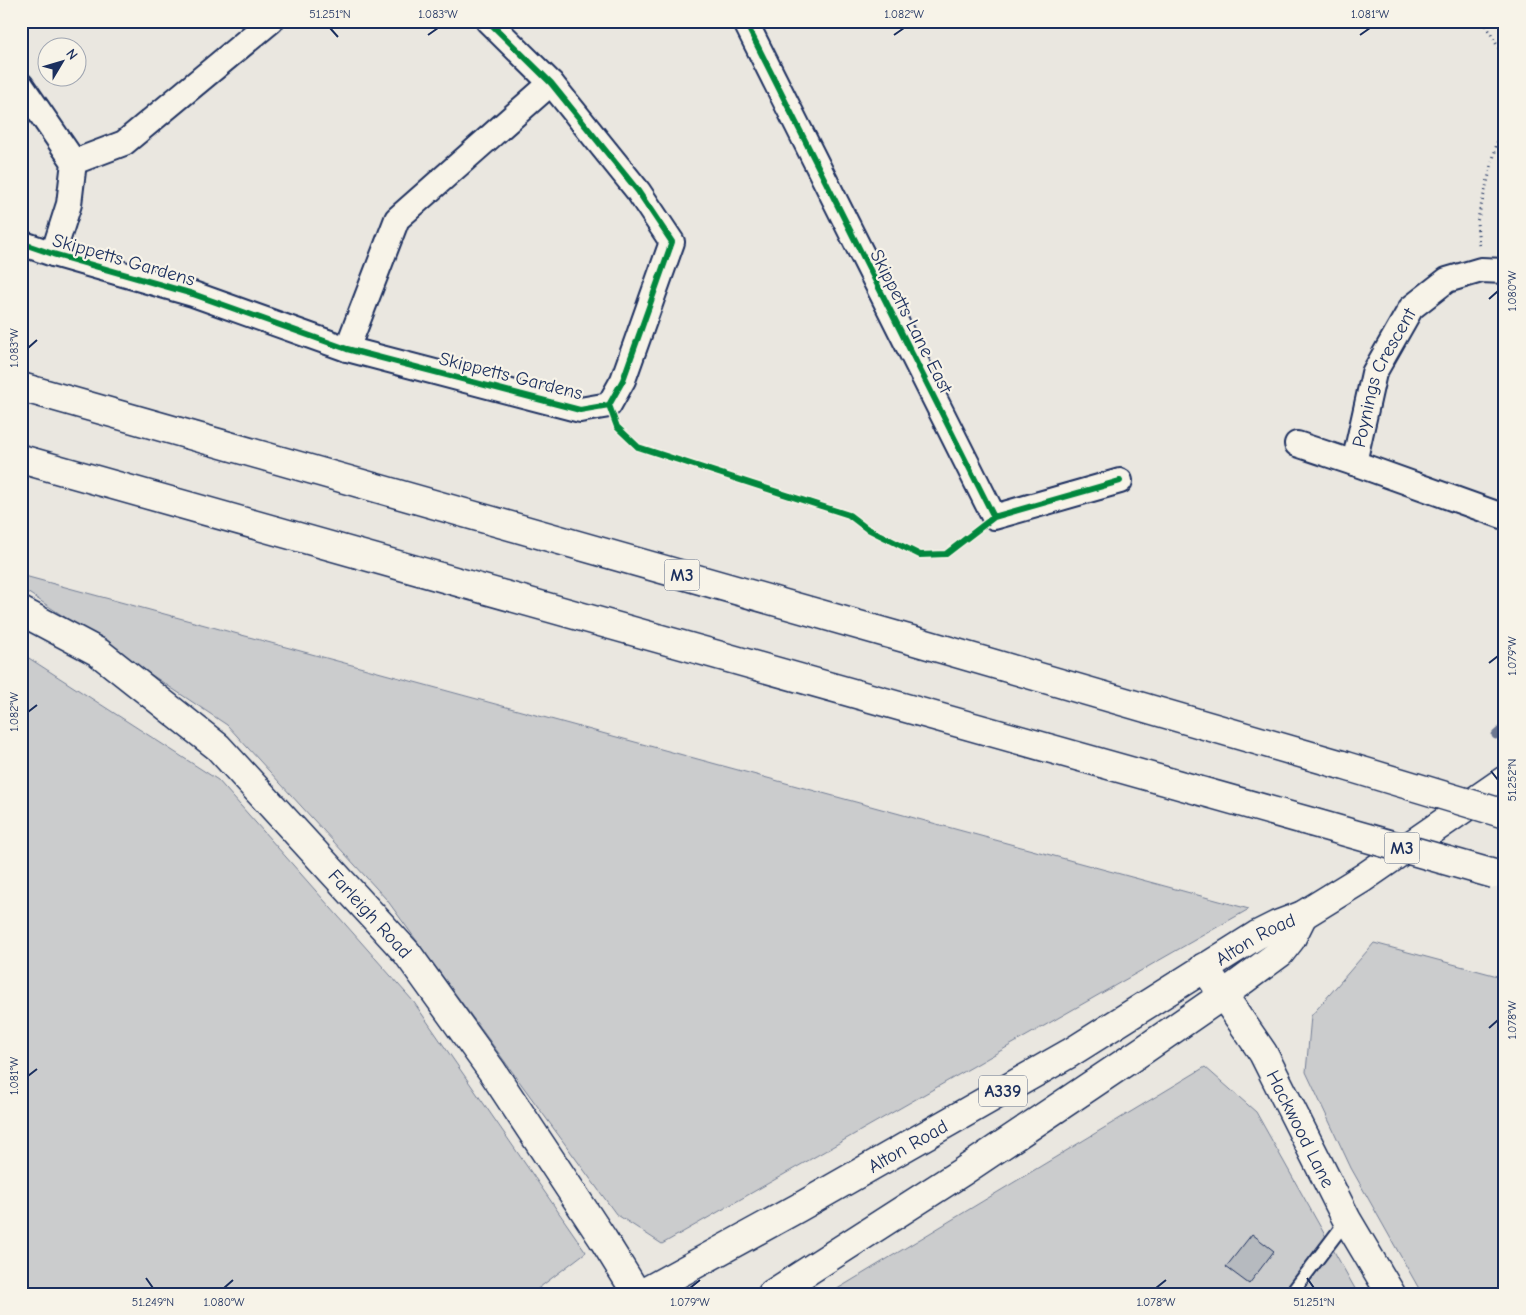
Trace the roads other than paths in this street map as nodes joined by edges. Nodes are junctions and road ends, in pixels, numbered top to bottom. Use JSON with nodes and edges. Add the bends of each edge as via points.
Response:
{"nodes":[{"id":1,"x":270,"y":21,"type":"edge"},
{"id":2,"x":488,"y":21,"type":"edge"},
{"id":3,"x":745,"y":21,"type":"edge"},
{"id":4,"x":551,"y":83,"type":"junction"},
{"id":5,"x":21,"y":85,"type":"edge"},
{"id":6,"x":74,"y":162,"type":"junction"},
{"id":7,"x":21,"y":244,"type":"edge"},
{"id":8,"x":53,"y":254,"type":"junction"},
{"id":9,"x":1505,"y":271,"type":"edge"},
{"id":10,"x":347,"y":349,"type":"junction"},
{"id":11,"x":21,"y":387,"type":"edge"},
{"id":12,"x":1297,"y":444,"type":"dead end"},
{"id":13,"x":21,"y":459,"type":"edge"},
{"id":14,"x":1354,"y":463,"type":"junction"},
{"id":15,"x":1120,"y":481,"type":"dead end"},
{"id":16,"x":1505,"y":517,"type":"edge"},
{"id":17,"x":21,"y":611,"type":"edge"},
{"id":18,"x":1505,"y":780,"type":"edge"},
{"id":19,"x":1505,"y":814,"type":"edge"},
{"id":20,"x":1499,"y":876,"type":"edge"},
{"id":21,"x":1303,"y":915,"type":"junction"},
{"id":22,"x":1204,"y":967,"type":"junction"},
{"id":23,"x":1223,"y":995,"type":"junction"},
{"id":24,"x":1347,"y":1220,"type":"junction"},
{"id":25,"x":639,"y":1294,"type":"edge"},
{"id":26,"x":772,"y":1294,"type":"edge"},
{"id":27,"x":1291,"y":1294,"type":"edge"},
{"id":28,"x":1391,"y":1294,"type":"edge"}],
"edges":[{"from":1,"to":6,"type":"street","via":[[124,143]]},
{"from":2,"to":4,"type":"street","name":"Skippetts Gardens"},
{"from":3,"to":15,"type":"street","name":"Skippetts Lane East","via":[[994,517]]},
{"from":4,"to":10,"type":"street","via":[[398,219]]},
{"from":4,"to":10,"type":"street","name":"Skippetts Gardens","via":[[638,191],[672,242],[624,380],[609,405],[580,410]]},
{"from":5,"to":6,"type":"street"},
{"from":6,"to":8,"type":"street","name":"Skippetts Gardens","via":[[69,204]]},
{"from":7,"to":8,"type":"street","name":"Skippetts Gardens"},
{"from":8,"to":10,"type":"street","name":"Skippetts Gardens","via":[[193,294]]},
{"from":9,"to":14,"type":"street","name":"Poynings Crescent","via":[[1481,270],[1447,280],[1412,308],[1374,373]]},
{"from":11,"to":19,"type":"main road","number":"M3","bridge":true,"via":[[915,641]]},
{"from":12,"to":14,"type":"street","name":"Poynings Crescent"},
{"from":13,"to":20,"type":"main road","number":"M3","bridge":true},
{"from":14,"to":16,"type":"street","name":"Poynings Crescent"},
{"from":17,"to":25,"type":"main road","name":"Farleigh Road","via":[[98,652],[218,748],[407,953],[492,1071]]},
{"from":18,"to":21,"type":"main road","number":"A339","via":[[1363,878]]},
{"from":21,"to":22,"type":"main road","name":"Alton Road","number":"A339","via":[[1257,935]]},
{"from":21,"to":23,"type":"main road","name":"Alton Road","number":"A339","via":[[1280,953]]},
{"from":22,"to":23,"type":"main road","name":"Hackwood Lane"},
{"from":22,"to":25,"type":"main road","name":"Alton Road","number":"A339","via":[[1070,1053],[798,1208]]},
{"from":23,"to":24,"type":"main road","name":"Hackwood Lane","via":[[1263,1053]]},
{"from":23,"to":26,"type":"main road","name":"Alton Road","number":"A339","via":[[962,1172]]},
{"from":24,"to":27,"type":"lane"},
{"from":24,"to":28,"type":"main road","name":"Hackwood Lane"}]}
